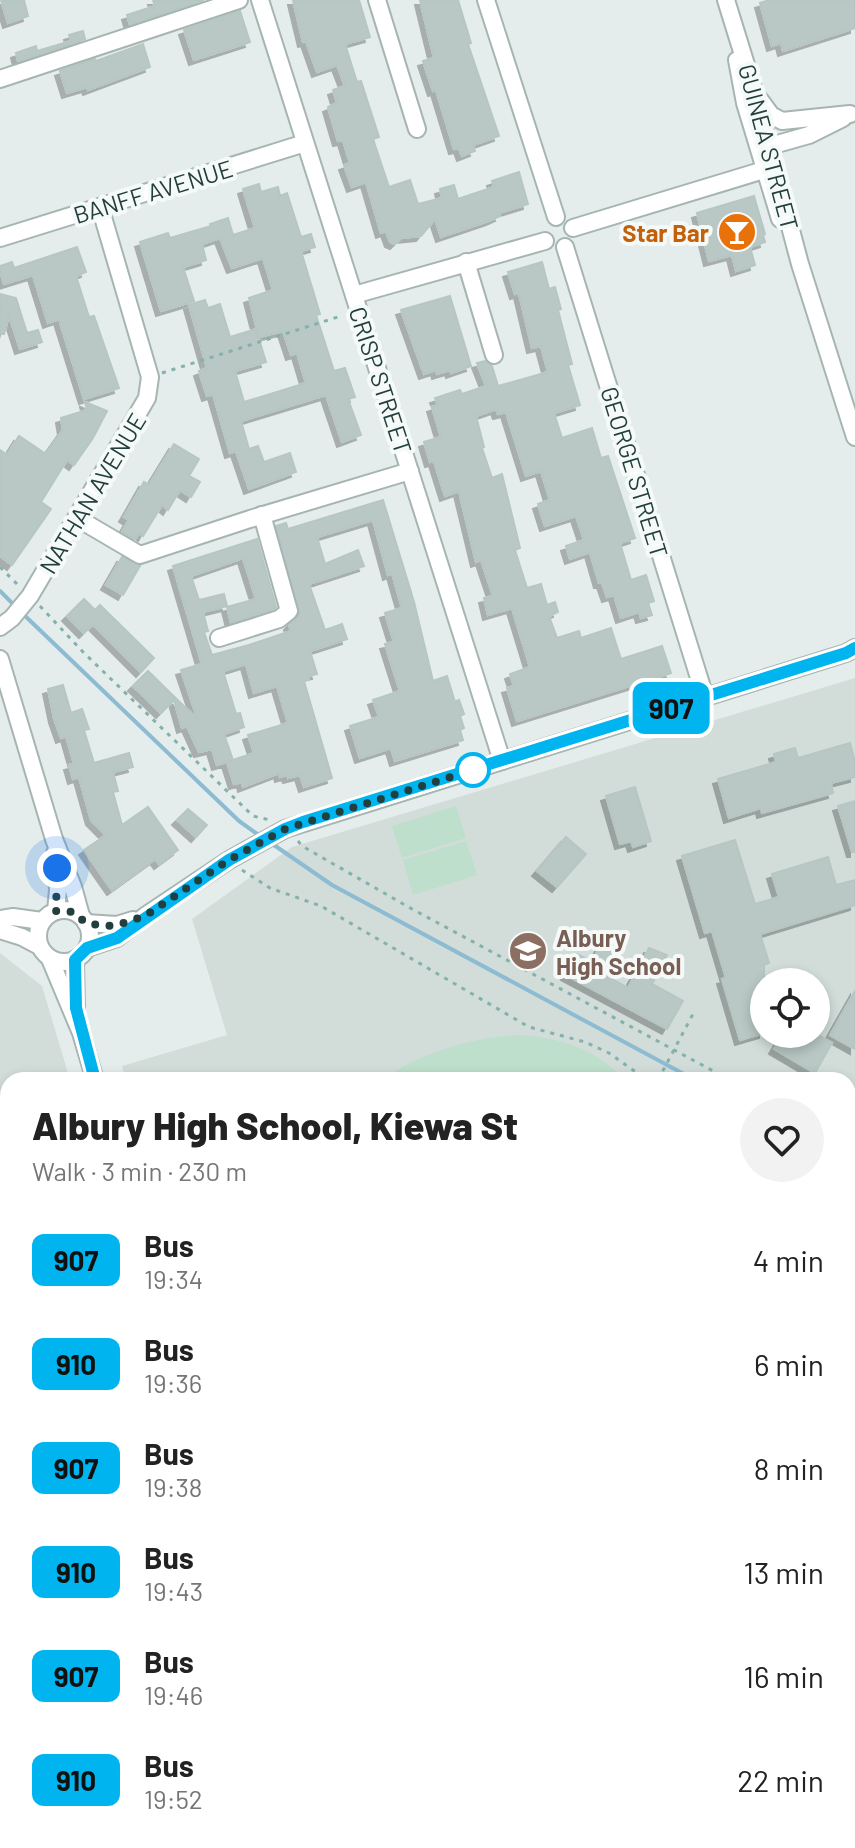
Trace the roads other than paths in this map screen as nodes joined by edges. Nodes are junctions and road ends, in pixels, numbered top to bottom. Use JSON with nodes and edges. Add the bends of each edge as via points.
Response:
{"nodes":[{"id":1,"x":239,"y":0,"type":"edge"},
{"id":2,"x":260,"y":0,"type":"edge"},
{"id":3,"x":377,"y":0,"type":"edge"},
{"id":4,"x":486,"y":0,"type":"edge"},
{"id":5,"x":726,"y":0,"type":"edge"},
{"id":6,"x":735,"y":30,"type":"junction"},
{"id":7,"x":0,"y":79,"type":"edge"},
{"id":8,"x":752,"y":84,"type":"junction"},
{"id":9,"x":853,"y":114,"type":"edge"},
{"id":10,"x":749,"y":116,"type":"junction"},
{"id":11,"x":417,"y":129,"type":"dead end"},
{"id":12,"x":305,"y":143,"type":"junction"},
{"id":13,"x":770,"y":146,"type":"junction"},
{"id":14,"x":764,"y":170,"type":"junction"},
{"id":15,"x":100,"y":207,"type":"junction"},
{"id":16,"x":556,"y":217,"type":"junction"},
{"id":17,"x":573,"y":228,"type":"junction"},
{"id":18,"x":0,"y":238,"type":"edge"},
{"id":19,"x":545,"y":241,"type":"junction"},
{"id":20,"x":565,"y":247,"type":"junction"},
{"id":21,"x":466,"y":262,"type":"junction"},
{"id":22,"x":800,"y":264,"type":"junction"},
{"id":23,"x":354,"y":295,"type":"junction"},
{"id":24,"x":494,"y":355,"type":"dead end"},
{"id":25,"x":855,"y":437,"type":"edge"},
{"id":26,"x":410,"y":471,"type":"junction"},
{"id":27,"x":256,"y":517,"type":"junction"},
{"id":28,"x":77,"y":518,"type":"junction"},
{"id":29,"x":6,"y":623,"type":"edge"},
{"id":30,"x":219,"y":638,"type":"dead end"},
{"id":31,"x":852,"y":652,"type":"edge"},
{"id":32,"x":0,"y":659,"type":"edge"},
{"id":33,"x":705,"y":697,"type":"junction"},
{"id":34,"x":502,"y":761,"type":"junction"},
{"id":35,"x":54,"y":839,"type":"junction"},
{"id":36,"x":49,"y":916,"type":"junction"},
{"id":37,"x":145,"y":916,"type":"junction"},
{"id":38,"x":0,"y":919,"type":"edge"},
{"id":39,"x":84,"y":920,"type":"junction"},
{"id":40,"x":0,"y":930,"type":"edge"},
{"id":41,"x":45,"y":952,"type":"junction"},
{"id":42,"x":81,"y":954,"type":"junction"},
{"id":43,"x":81,"y":1033,"type":"junction"},
{"id":44,"x":93,"y":1072,"type":"edge"}],
"edges":[{"from":1,"to":7,"type":"street"},
{"from":2,"to":12,"type":"street","name":"CRISP STREET"},
{"from":3,"to":11,"type":"street"},
{"from":4,"to":16,"type":"street"},
{"from":5,"to":6,"type":"street","name":"GUINEA STREET"},
{"from":6,"to":8,"type":"street","name":"GUINEA STREET"},
{"from":6,"to":10,"type":"street","name":"GUINEA STREET"},
{"from":8,"to":9,"type":"street","via":[[767,112],[782,121]]},
{"from":8,"to":13,"type":"street","name":"GUINEA STREET"},
{"from":9,"to":13,"type":"street"},
{"from":10,"to":13,"type":"street"},
{"from":10,"to":14,"type":"street","name":"GUINEA STREET"},
{"from":12,"to":15,"type":"street","name":"BANFF AVENUE"},
{"from":12,"to":23,"type":"street","name":"CRISP STREET"},
{"from":13,"to":22,"type":"street","name":"GUINEA STREET"},
{"from":14,"to":17,"type":"street"},
{"from":14,"to":22,"type":"street","name":"GUINEA STREET"},
{"from":15,"to":18,"type":"street","name":"BANFF AVENUE"},
{"from":15,"to":28,"type":"street","name":"NATHAN AVENUE","via":[[150,377],[143,407]]},
{"from":16,"to":17,"type":"street","via":[[565,218]]},
{"from":16,"to":19,"type":"street","via":[[544,226]]},
{"from":17,"to":20,"type":"street"},
{"from":19,"to":20,"type":"street","via":[[551,247]]},
{"from":19,"to":21,"type":"street"},
{"from":20,"to":33,"type":"street","name":"GEORGE STREET"},
{"from":21,"to":23,"type":"street"},
{"from":21,"to":24,"type":"street"},
{"from":22,"to":25,"type":"street","name":"GUINEA STREET"},
{"from":23,"to":26,"type":"street","name":"CRISP STREET"},
{"from":26,"to":27,"type":"street"},
{"from":26,"to":34,"type":"street","name":"CRISP STREET"},
{"from":27,"to":28,"type":"street","via":[[140,555]]},
{"from":27,"to":30,"type":"street","via":[[289,611]]},
{"from":28,"to":29,"type":"street","name":"NATHAN AVENUE","via":[[29,597]]},
{"from":31,"to":33,"type":"street"},
{"from":32,"to":35,"type":"street"},
{"from":33,"to":34,"type":"street"},
{"from":34,"to":37,"type":"street","via":[[274,828]]},
{"from":35,"to":36,"type":"street","via":[[58,890]]},
{"from":35,"to":39,"type":"street"},
{"from":36,"to":38,"type":"street"},
{"from":36,"to":39,"type":"street","via":[[73,912]]},
{"from":36,"to":41,"type":"street","via":[[39,929]]},
{"from":37,"to":39,"type":"street","via":[[117,925]]},
{"from":37,"to":42,"type":"street","via":[[117,938]]},
{"from":39,"to":42,"type":"street","via":[[89,931]]},
{"from":40,"to":41,"type":"street"},
{"from":41,"to":42,"type":"street","via":[[58,962]]},
{"from":41,"to":43,"type":"street"},
{"from":42,"to":43,"type":"street","via":[[75,993]]},
{"from":43,"to":44,"type":"street"}]}
